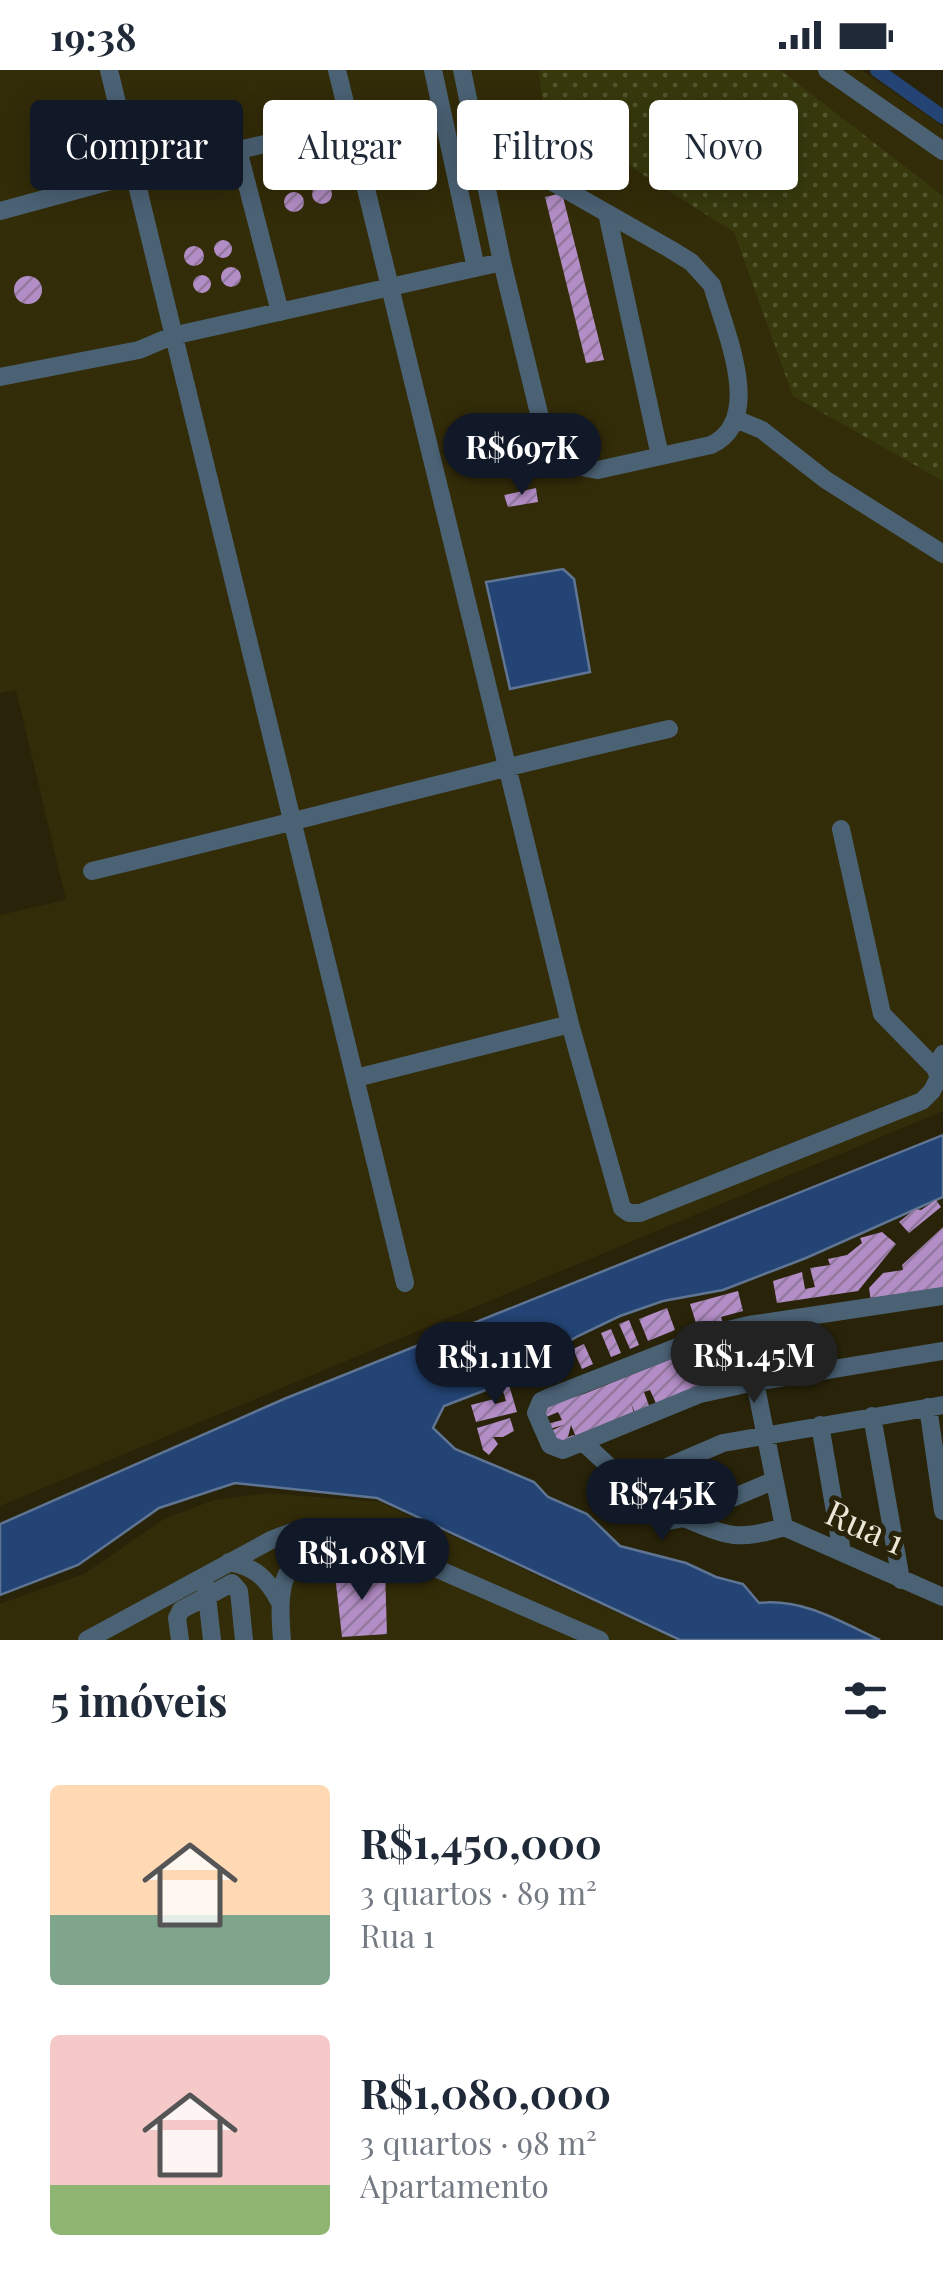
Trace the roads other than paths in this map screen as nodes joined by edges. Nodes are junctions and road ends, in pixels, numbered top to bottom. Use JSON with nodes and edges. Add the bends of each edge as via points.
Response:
{"nodes":[{"id":1,"x":108,"y":70,"type":"edge"},
{"id":2,"x":337,"y":70,"type":"edge"},
{"id":3,"x":433,"y":70,"type":"edge"},
{"id":4,"x":462,"y":70,"type":"edge"},
{"id":5,"x":827,"y":70,"type":"edge"},
{"id":6,"x":116,"y":100,"type":"edge"},
{"id":7,"x":344,"y":100,"type":"edge"},
{"id":8,"x":469,"y":100,"type":"edge"},
{"id":9,"x":943,"y":151,"type":"edge"},
{"id":10,"x":243,"y":169,"type":"edge"},
{"id":11,"x":77,"y":190,"type":"edge"},
{"id":12,"x":140,"y":190,"type":"edge"},
{"id":13,"x":367,"y":190,"type":"edge"},
{"id":14,"x":487,"y":190,"type":"edge"},
{"id":15,"x":567,"y":190,"type":"edge"},
{"id":16,"x":0,"y":211,"type":"edge"},
{"id":17,"x":607,"y":213,"type":"junction"},
{"id":18,"x":502,"y":262,"type":"junction"},
{"id":19,"x":476,"y":268,"type":"junction"},
{"id":20,"x":392,"y":288,"type":"junction"},
{"id":21,"x":280,"y":312,"type":"junction"},
{"id":22,"x":172,"y":336,"type":"junction"},
{"id":23,"x":0,"y":378,"type":"edge"},
{"id":24,"x":738,"y":420,"type":"junction"},
{"id":25,"x":660,"y":456,"type":"junction"},
{"id":26,"x":943,"y":554,"type":"edge"},
{"id":27,"x":668,"y":729,"type":"dead end"},
{"id":28,"x":508,"y":766,"type":"junction"},
{"id":29,"x":292,"y":823,"type":"junction"},
{"id":30,"x":841,"y":830,"type":"dead end"},
{"id":31,"x":92,"y":871,"type":"dead end"},
{"id":32,"x":570,"y":1024,"type":"junction"},
{"id":33,"x":939,"y":1061,"type":"edge"},
{"id":34,"x":356,"y":1078,"type":"junction"},
{"id":35,"x":405,"y":1283,"type":"dead end"},
{"id":36,"x":943,"y":1296,"type":"edge"},
{"id":37,"x":749,"y":1325,"type":"junction"},
{"id":38,"x":943,"y":1351,"type":"edge"},
{"id":39,"x":755,"y":1382,"type":"junction"},
{"id":40,"x":935,"y":1406,"type":"edge"},
{"id":41,"x":872,"y":1416,"type":"junction"},
{"id":42,"x":820,"y":1425,"type":"junction"},
{"id":43,"x":765,"y":1434,"type":"junction"},
{"id":44,"x":584,"y":1443,"type":"junction"},
{"id":45,"x":773,"y":1482,"type":"junction"},
{"id":46,"x":625,"y":1484,"type":"junction"},
{"id":47,"x":943,"y":1511,"type":"edge"},
{"id":48,"x":684,"y":1518,"type":"junction"},
{"id":49,"x":784,"y":1527,"type":"junction"},
{"id":50,"x":355,"y":1532,"type":"junction"},
{"id":51,"x":842,"y":1552,"type":"junction"},
{"id":52,"x":229,"y":1562,"type":"junction"},
{"id":53,"x":205,"y":1576,"type":"junction"},
{"id":54,"x":901,"y":1580,"type":"junction"},
{"id":55,"x":208,"y":1596,"type":"junction"},
{"id":56,"x":943,"y":1597,"type":"edge"},
{"id":57,"x":279,"y":1601,"type":"junction"},
{"id":58,"x":87,"y":1640,"type":"edge"},
{"id":59,"x":180,"y":1640,"type":"edge"},
{"id":60,"x":212,"y":1640,"type":"edge"},
{"id":61,"x":244,"y":1640,"type":"edge"},
{"id":62,"x":282,"y":1640,"type":"edge"},
{"id":63,"x":600,"y":1640,"type":"edge"}],
"edges":[{"from":1,"to":6,"type":"street"},
{"from":2,"to":7,"type":"street"},
{"from":3,"to":19,"type":"street"},
{"from":4,"to":8,"type":"street"},
{"from":5,"to":9,"type":"street"},
{"from":10,"to":21,"type":"street"},
{"from":11,"to":16,"type":"street"},
{"from":12,"to":22,"type":"street"},
{"from":13,"to":20,"type":"street"},
{"from":14,"to":18,"type":"street"},
{"from":15,"to":17,"type":"street"},
{"from":17,"to":24,"type":"street","via":[[691,262],[712,286],[738,380]]},
{"from":17,"to":25,"type":"street"},
{"from":18,"to":19,"type":"street"},
{"from":18,"to":25,"type":"street","via":[[554,455],[598,470]]},
{"from":19,"to":20,"type":"street"},
{"from":20,"to":21,"type":"street"},
{"from":20,"to":28,"type":"street"},
{"from":21,"to":22,"type":"street"},
{"from":22,"to":23,"type":"street","via":[[139,350]]},
{"from":22,"to":29,"type":"street"},
{"from":24,"to":25,"type":"street","via":[[724,439]]},
{"from":24,"to":26,"type":"street"},
{"from":27,"to":28,"type":"street"},
{"from":28,"to":29,"type":"street"},
{"from":28,"to":32,"type":"street"},
{"from":29,"to":31,"type":"street"},
{"from":29,"to":34,"type":"street"},
{"from":30,"to":33,"type":"street","via":[[882,1014]]},
{"from":32,"to":33,"type":"street","via":[[617,1197],[629,1213],[922,1101],[939,1077]]},
{"from":32,"to":34,"type":"street"},
{"from":34,"to":35,"type":"street"},
{"from":36,"to":37,"type":"street"},
{"from":37,"to":39,"type":"street","name":"Rua 1"},
{"from":37,"to":44,"type":"street","via":[[541,1402],[536,1413],[550,1445],[563,1450]]},
{"from":38,"to":39,"type":"street"},
{"from":39,"to":43,"type":"street","name":"Rua 1"},
{"from":39,"to":44,"type":"street","via":[[700,1394]]},
{"from":40,"to":41,"type":"street"},
{"from":40,"to":47,"type":"street"},
{"from":41,"to":42,"type":"street"},
{"from":41,"to":54,"type":"street"},
{"from":42,"to":43,"type":"street"},
{"from":42,"to":51,"type":"street"},
{"from":43,"to":45,"type":"street","name":"Rua 1"},
{"from":43,"to":46,"type":"street","via":[[723,1443]]},
{"from":44,"to":46,"type":"street"},
{"from":45,"to":48,"type":"street"},
{"from":45,"to":49,"type":"street","name":"Rua 1"},
{"from":46,"to":48,"type":"street","via":[[664,1520]]},
{"from":48,"to":49,"type":"street","via":[[748,1538]]},
{"from":49,"to":51,"type":"street","name":"Rua 1"},
{"from":50,"to":52,"type":"street","via":[[318,1525],[296,1529]]},
{"from":50,"to":57,"type":"street","via":[[294,1561]]},
{"from":50,"to":63,"type":"street"},
{"from":51,"to":54,"type":"street","name":"Rua 1"},
{"from":52,"to":53,"type":"street"},
{"from":52,"to":57,"type":"street","via":[[264,1577]]},
{"from":53,"to":55,"type":"street"},
{"from":53,"to":58,"type":"street"},
{"from":54,"to":56,"type":"street","name":"Rua 1"},
{"from":55,"to":59,"type":"street","via":[[178,1613]]},
{"from":55,"to":60,"type":"street"},
{"from":55,"to":61,"type":"street","via":[[236,1585]]},
{"from":57,"to":62,"type":"street"}]}
